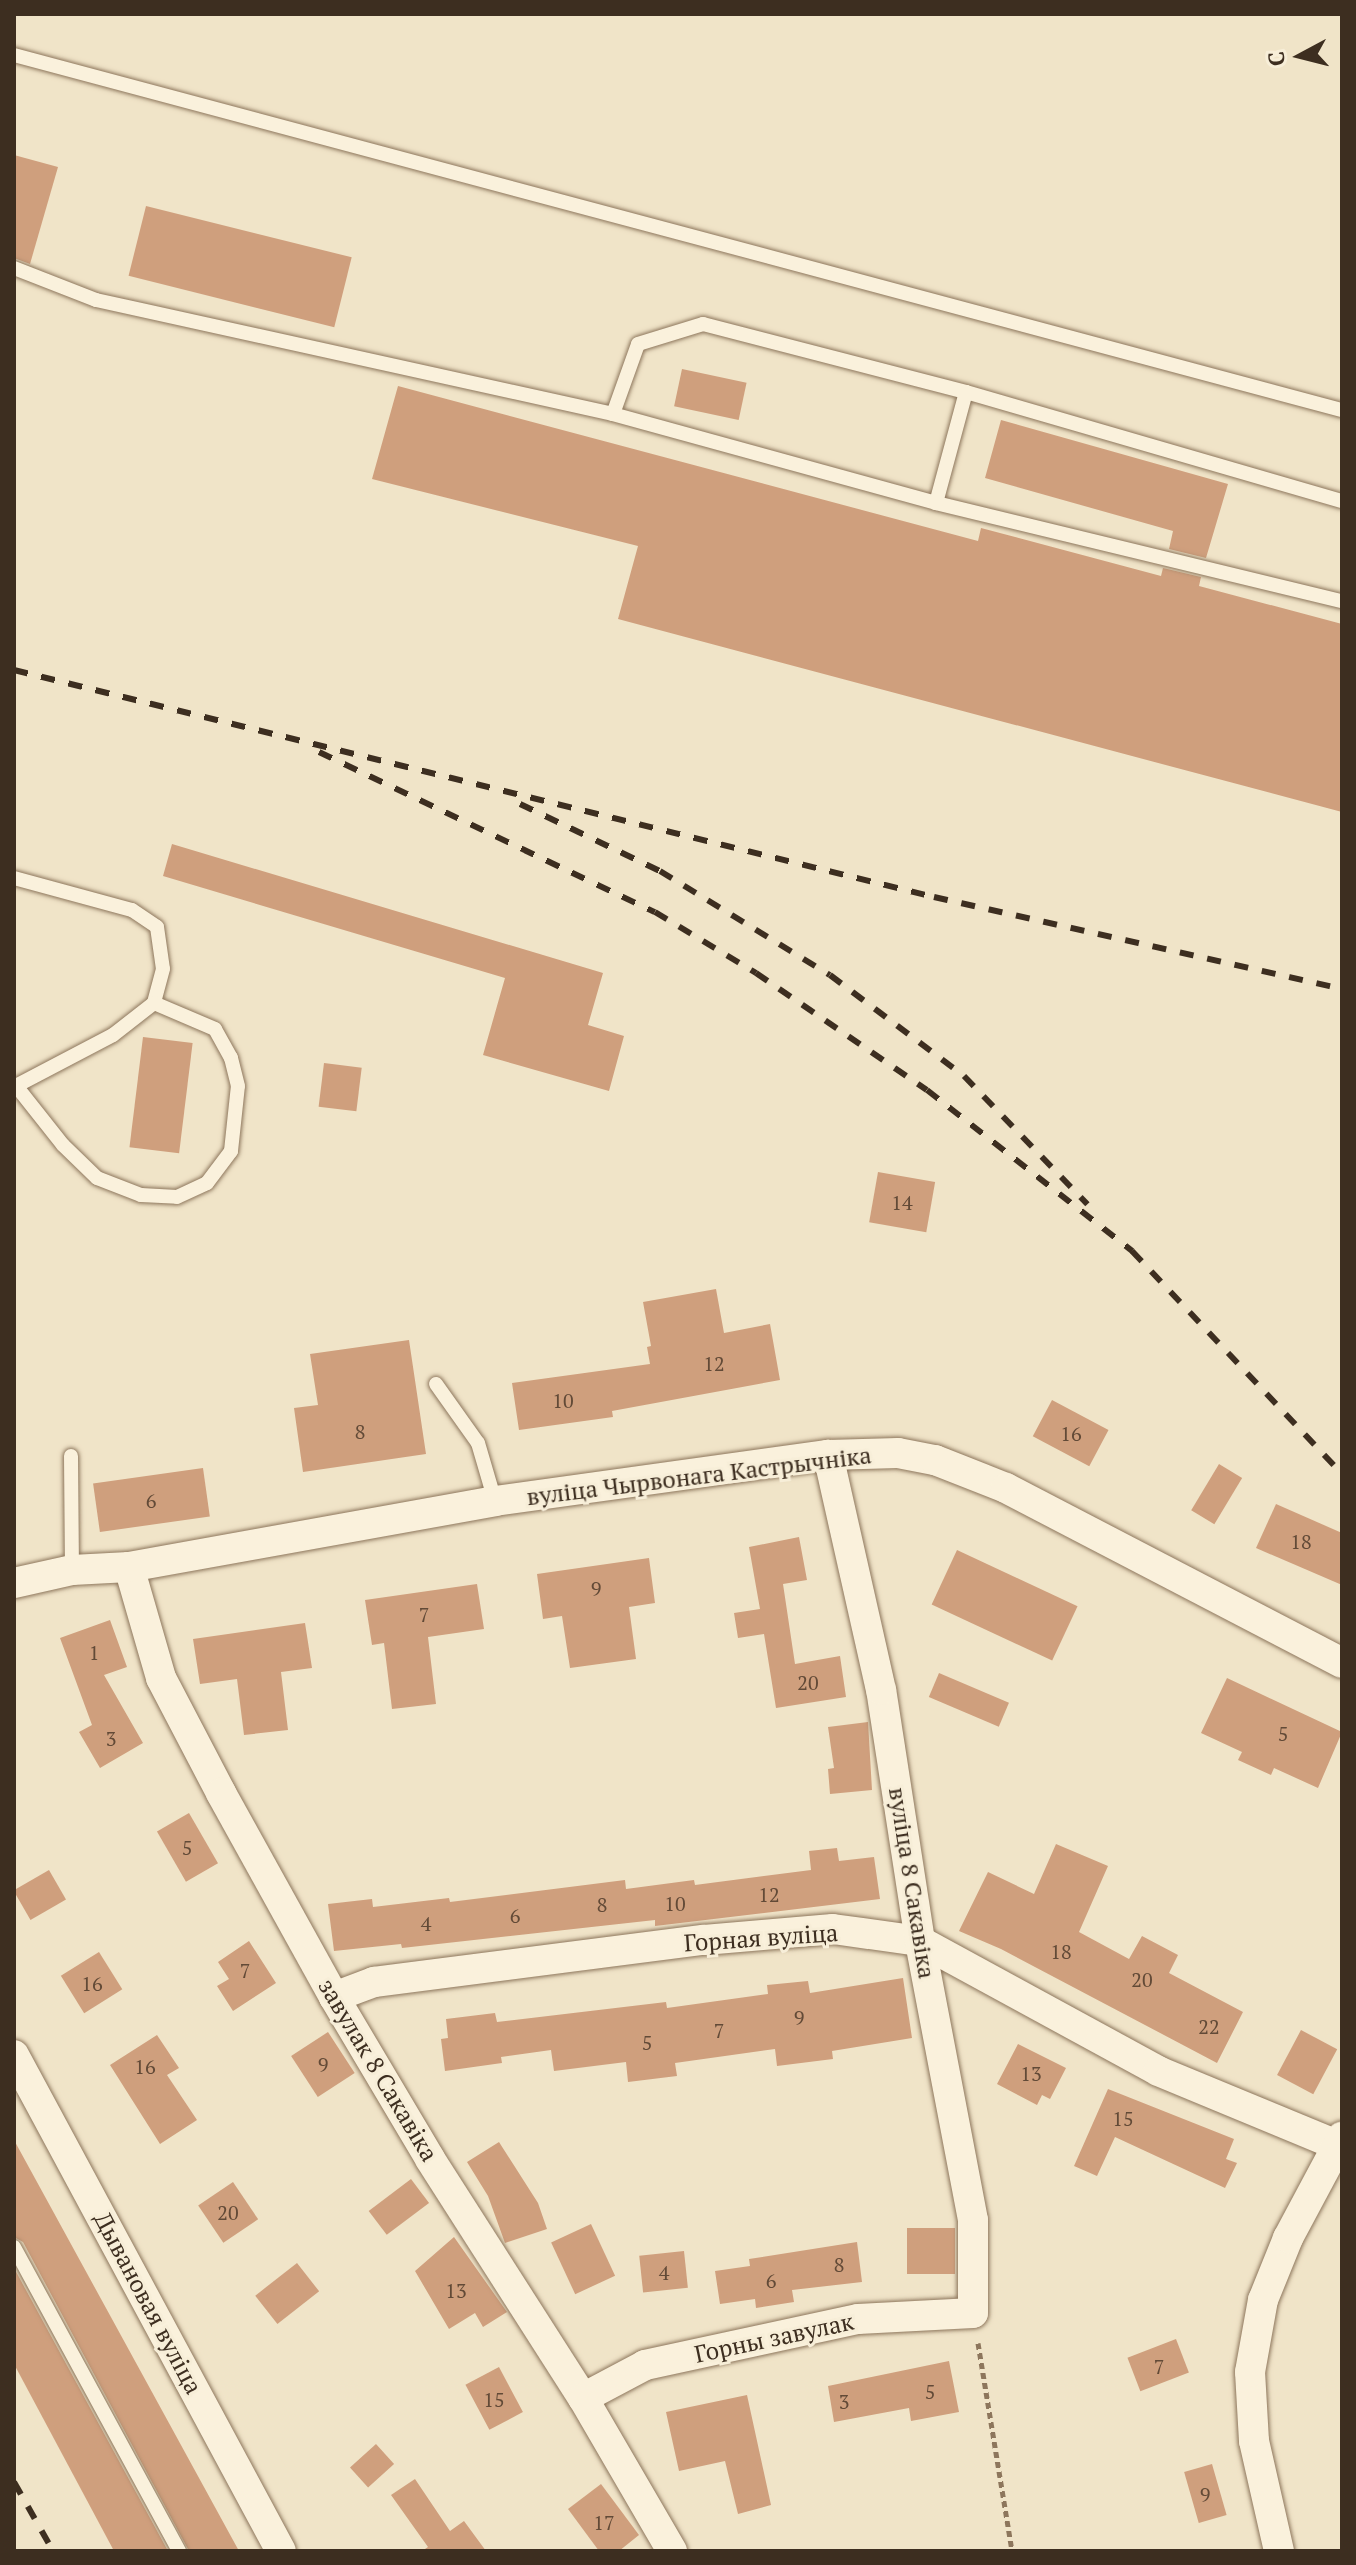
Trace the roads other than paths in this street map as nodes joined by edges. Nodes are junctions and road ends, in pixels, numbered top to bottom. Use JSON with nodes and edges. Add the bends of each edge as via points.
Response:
{"nodes":[{"id":1,"x":14,"y":55,"type":"edge"},
{"id":2,"x":14,"y":268,"type":"edge"},
{"id":3,"x":966,"y":392,"type":"junction"},
{"id":4,"x":1342,"y":410,"type":"edge"},
{"id":5,"x":613,"y":414,"type":"junction"},
{"id":6,"x":1342,"y":501,"type":"edge"},
{"id":7,"x":936,"y":503,"type":"junction"},
{"id":8,"x":1342,"y":601,"type":"edge"},
{"id":9,"x":14,"y":878,"type":"edge"},
{"id":10,"x":154,"y":1003,"type":"junction"},
{"id":11,"x":15,"y":1087,"type":"edge"},
{"id":12,"x":436,"y":1384,"type":"dead end"},
{"id":13,"x":828,"y":1455,"type":"junction"},
{"id":14,"x":71,"y":1456,"type":"dead end"},
{"id":15,"x":495,"y":1501,"type":"junction"},
{"id":16,"x":129,"y":1567,"type":"junction"},
{"id":17,"x":72,"y":1570,"type":"junction"},
{"id":18,"x":14,"y":1583,"type":"edge"},
{"id":19,"x":1342,"y":1663,"type":"edge"},
{"id":20,"x":920,"y":1941,"type":"junction"},
{"id":21,"x":334,"y":1997,"type":"junction"},
{"id":22,"x":14,"y":2055,"type":"edge"},
{"id":23,"x":1340,"y":2141,"type":"edge"},
{"id":24,"x":14,"y":2247,"type":"edge"},
{"id":25,"x":973,"y":2313,"type":"joint"},
{"id":26,"x":583,"y":2398,"type":"junction"},
{"id":27,"x":179,"y":2551,"type":"edge"},
{"id":28,"x":281,"y":2551,"type":"edge"},
{"id":29,"x":672,"y":2551,"type":"edge"},
{"id":30,"x":1279,"y":2551,"type":"edge"}],
"edges":[{"from":1,"to":4,"type":"lane"},
{"from":2,"to":5,"type":"lane","via":[[96,300]]},
{"from":3,"to":5,"type":"lane","via":[[703,324],[638,344]]},
{"from":3,"to":6,"type":"lane"},
{"from":3,"to":7,"type":"lane"},
{"from":5,"to":7,"type":"lane"},
{"from":7,"to":8,"type":"lane"},
{"from":9,"to":10,"type":"lane","via":[[132,910],[157,927],[163,969]]},
{"from":10,"to":11,"type":"lane","via":[[113,1035]]},
{"from":10,"to":11,"type":"lane","via":[[215,1029],[231,1058],[238,1086],[231,1151],[207,1183],[177,1197],[141,1195],[97,1178]]},
{"from":12,"to":15,"type":"lane","via":[[478,1443]]},
{"from":13,"to":15,"type":"street","name":"вуліца Чырвонага Кастрычніка"},
{"from":13,"to":19,"type":"street","name":"вуліца Чырвонага Кастрычніка","via":[[898,1453],[935,1460],[1006,1488]]},
{"from":13,"to":20,"type":"street","name":"вуліца 8 Сакавіка","via":[[881,1690]]},
{"from":14,"to":17,"type":"lane"},
{"from":15,"to":16,"type":"street","name":"вуліца Чырвонага Кастрычніка"},
{"from":16,"to":17,"type":"street","name":"вуліца Чырвонага Кастрычніка"},
{"from":16,"to":21,"type":"street","name":"завулак 8 Сакавіка","via":[[161,1678]]},
{"from":17,"to":18,"type":"street","name":"вуліца Чырвонага Кастрычніка"},
{"from":20,"to":21,"type":"street","name":"Горная вуліца","via":[[833,1929],[704,1940],[374,1982]]},
{"from":20,"to":23,"type":"street","name":"Горная вуліца","via":[[1158,2071]]},
{"from":20,"to":25,"type":"street","name":"вуліца 8 Сакавіка","via":[[973,2220]]},
{"from":21,"to":26,"type":"street","name":"завулак 8 Сакавіка"},
{"from":22,"to":28,"type":"street","name":"Дывановая вуліца"},
{"from":23,"to":30,"type":"street","via":[[1288,2238],[1263,2300],[1250,2372],[1254,2441]]},
{"from":24,"to":27,"type":"lane"},
{"from":25,"to":26,"type":"street","name":"Горны завулак","via":[[858,2319],[645,2365]]},
{"from":26,"to":29,"type":"street","name":"завулак 8 Сакавіка"}]}
